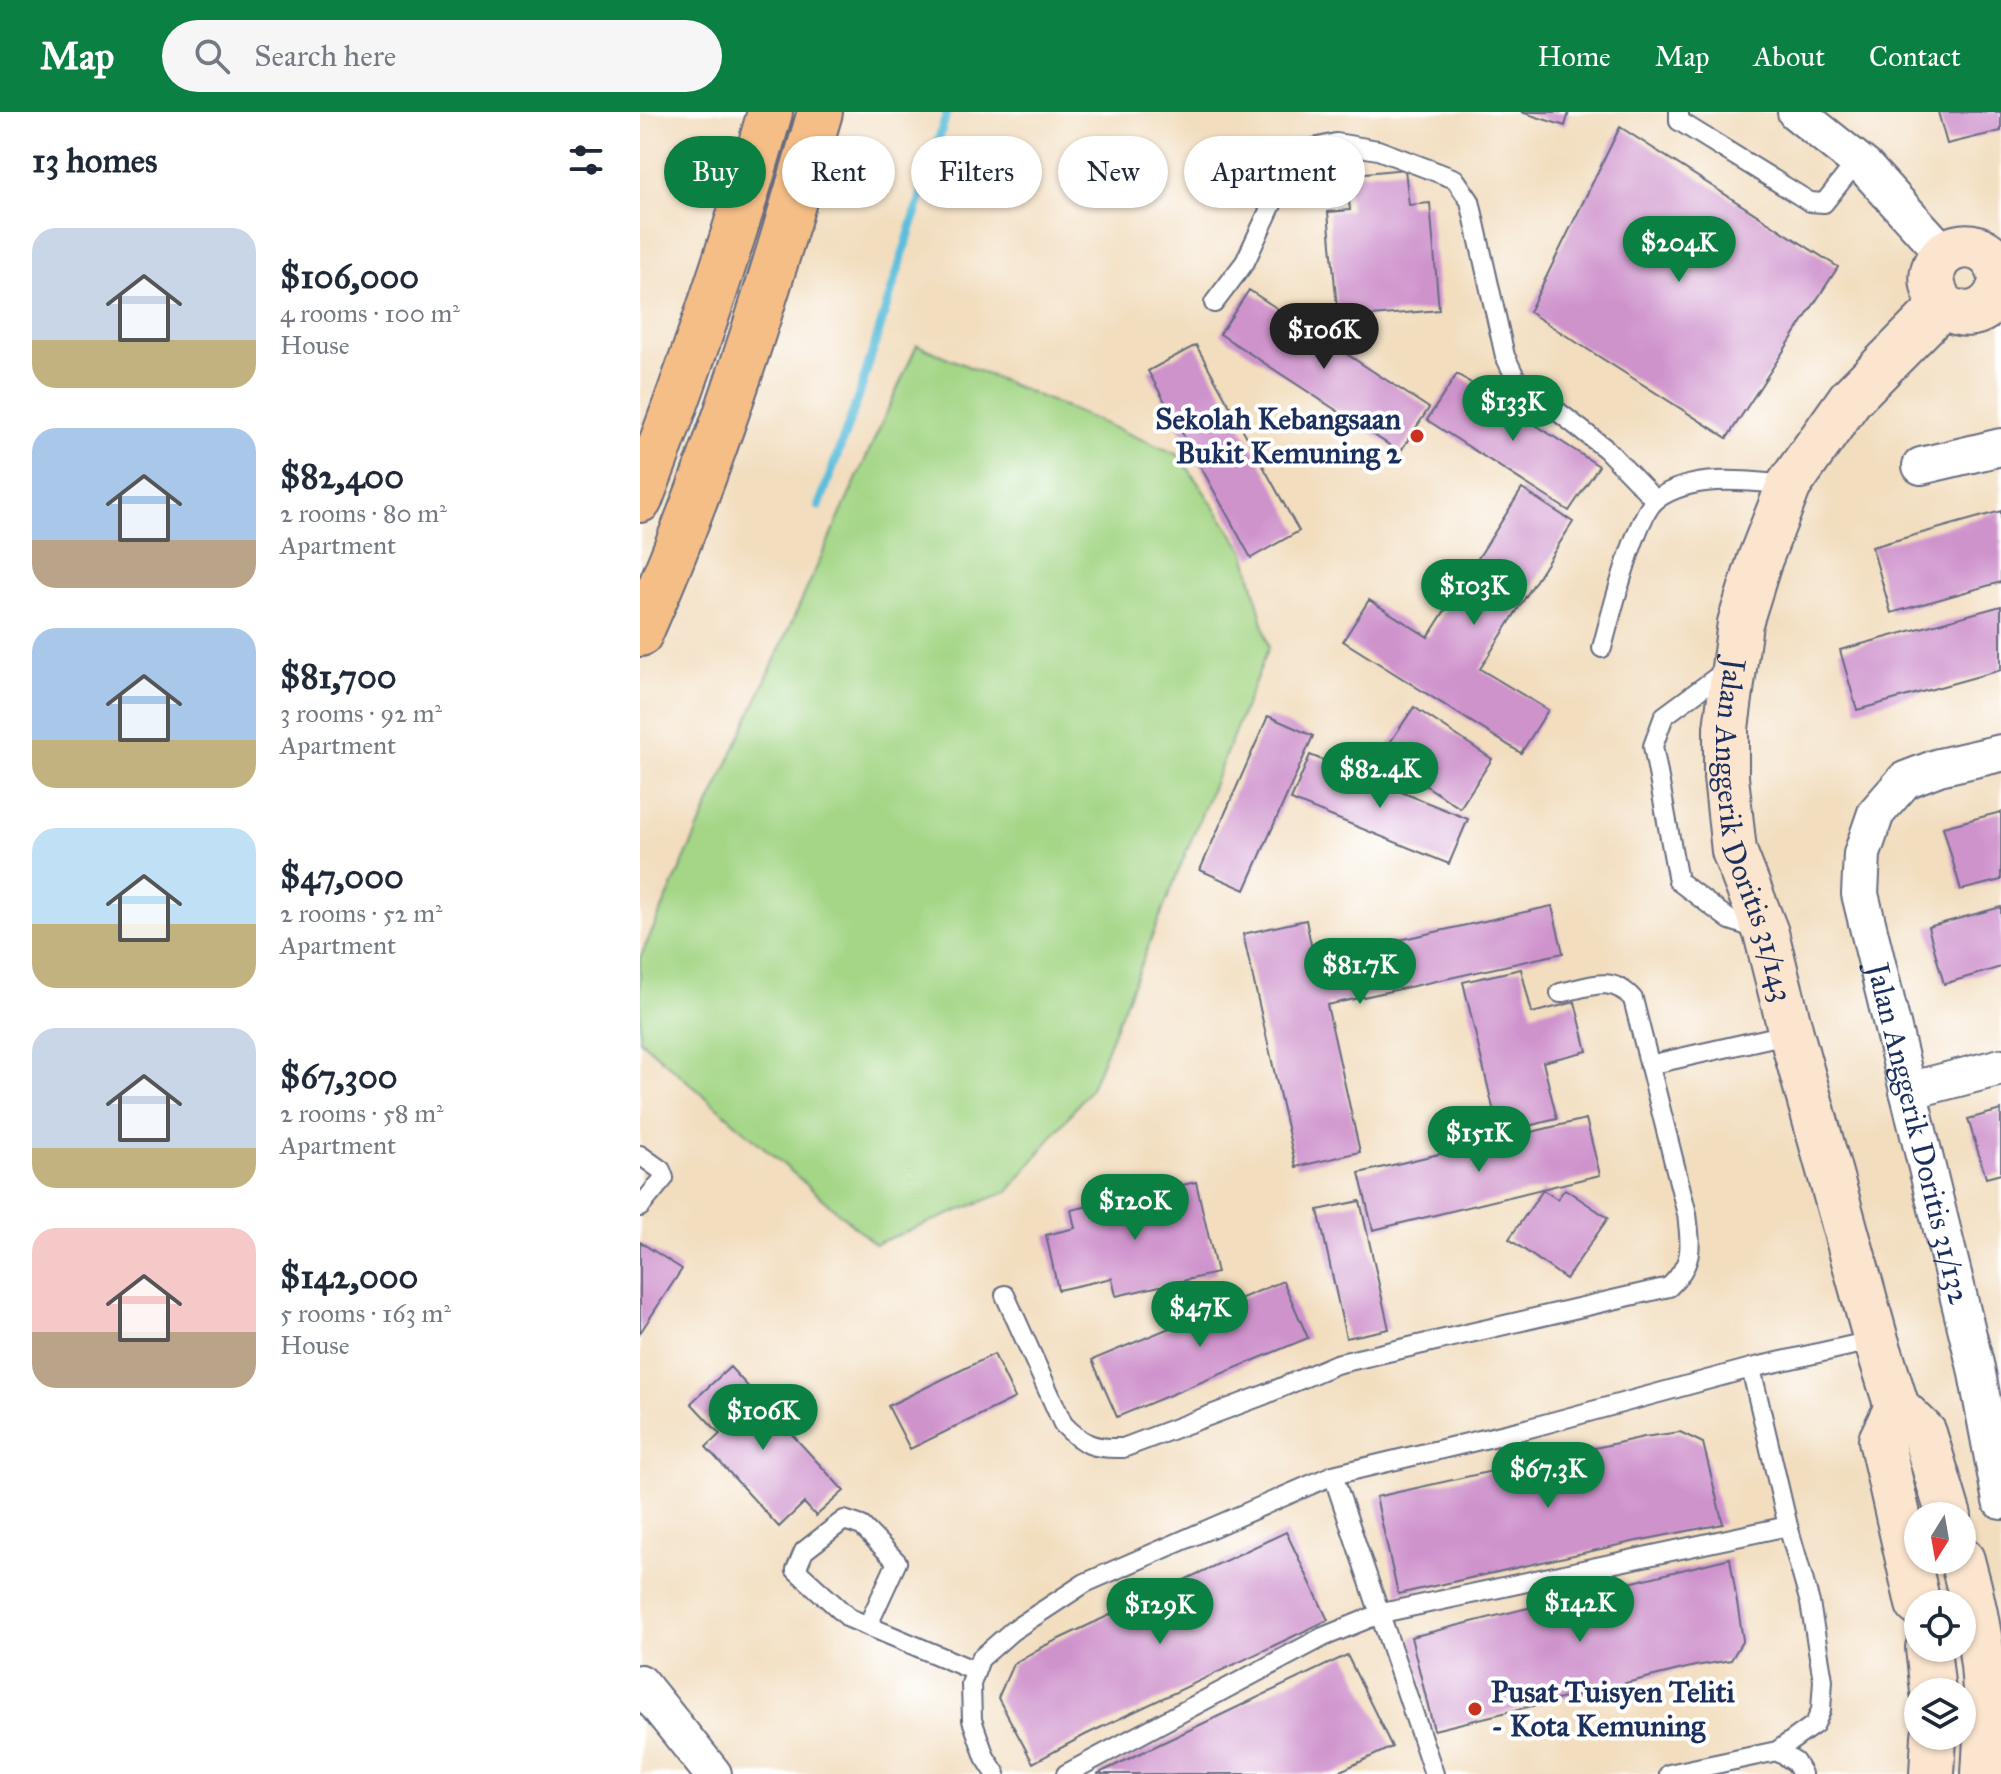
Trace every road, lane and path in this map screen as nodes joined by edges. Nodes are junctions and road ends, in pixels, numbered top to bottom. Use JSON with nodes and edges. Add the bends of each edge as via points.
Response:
{"nodes":[{"id":1,"x":770,"y":112,"type":"edge"},
{"id":2,"x":820,"y":112,"type":"edge"},
{"id":3,"x":1679,"y":112,"type":"edge"},
{"id":4,"x":1796,"y":112,"type":"edge"},
{"id":5,"x":1858,"y":160,"type":"junction"},
{"id":6,"x":1944,"y":254,"type":"junction"},
{"id":7,"x":1999,"y":268,"type":"edge"},
{"id":8,"x":1214,"y":303,"type":"dead end"},
{"id":9,"x":1943,"y":305,"type":"junction"},
{"id":10,"x":2001,"y":447,"type":"edge"},
{"id":11,"x":1921,"y":466,"type":"dead end"},
{"id":12,"x":1789,"y":485,"type":"junction"},
{"id":13,"x":640,"y":500,"type":"edge"},
{"id":14,"x":1655,"y":500,"type":"junction"},
{"id":15,"x":640,"y":634,"type":"edge"},
{"id":16,"x":1602,"y":648,"type":"dead end"},
{"id":17,"x":1734,"y":665,"type":"junction"},
{"id":18,"x":2001,"y":753,"type":"edge"},
{"id":19,"x":1766,"y":933,"type":"junction"},
{"id":20,"x":1560,"y":993,"type":"dead end"},
{"id":21,"x":1791,"y":1033,"type":"junction"},
{"id":22,"x":1649,"y":1065,"type":"junction"},
{"id":23,"x":2001,"y":1067,"type":"edge"},
{"id":24,"x":1908,"y":1091,"type":"junction"},
{"id":25,"x":640,"y":1155,"type":"edge"},
{"id":26,"x":640,"y":1207,"type":"edge"},
{"id":27,"x":1005,"y":1295,"type":"dead end"},
{"id":28,"x":1876,"y":1340,"type":"junction"},
{"id":29,"x":1989,"y":1365,"type":"edge"},
{"id":30,"x":1751,"y":1368,"type":"junction"},
{"id":31,"x":1897,"y":1407,"type":"junction"},
{"id":32,"x":1333,"y":1475,"type":"junction"},
{"id":33,"x":2001,"y":1501,"type":"edge"},
{"id":34,"x":1945,"y":1502,"type":"edge"},
{"id":35,"x":1788,"y":1526,"type":"junction"},
{"id":36,"x":1966,"y":1574,"type":"edge"},
{"id":37,"x":1915,"y":1590,"type":"edge"},
{"id":38,"x":1382,"y":1613,"type":"junction"},
{"id":39,"x":868,"y":1625,"type":"junction"},
{"id":40,"x":975,"y":1671,"type":"junction"},
{"id":41,"x":640,"y":1683,"type":"edge"},
{"id":42,"x":1933,"y":1750,"type":"edge"},
{"id":43,"x":1777,"y":1751,"type":"junction"},
{"id":44,"x":713,"y":1774,"type":"edge"},
{"id":45,"x":996,"y":1774,"type":"edge"},
{"id":46,"x":1066,"y":1774,"type":"edge"},
{"id":47,"x":1434,"y":1774,"type":"edge"},
{"id":48,"x":1669,"y":1774,"type":"edge"},
{"id":49,"x":1802,"y":1774,"type":"edge"},
{"id":50,"x":1932,"y":1774,"type":"edge"},
{"id":51,"x":1984,"y":1774,"type":"edge"}],
"edges":[{"from":1,"to":13,"type":"main road","via":[[687,376]]},
{"from":2,"to":15,"type":"main road","via":[[733,397]]},
{"from":3,"to":5,"type":"lane","via":[[1679,121],[1810,202],[1824,203]]},
{"from":4,"to":5,"type":"street"},
{"from":5,"to":6,"type":"street"},
{"from":6,"to":7,"type":"street","via":[[1964,246],[1985,251]]},
{"from":6,"to":9,"type":"street","via":[[1932,279]]},
{"from":7,"to":9,"type":"street","via":[[1994,301],[1986,309],[1953,311]]},
{"from":8,"to":14,"type":"lane","via":[[1245,262],[1290,166],[1306,150],[1336,143],[1378,150],[1455,179],[1470,201],[1505,356],[1516,379],[1606,449]]},
{"from":9,"to":12,"type":"street","name":"Jalan Anggerik Doritis 31/143","via":[[1850,399]]},
{"from":10,"to":11,"type":"street"},
{"from":12,"to":14,"type":"lane","via":[[1687,484]]},
{"from":12,"to":17,"type":"street","name":"Jalan Anggerik Doritis 31/143","via":[[1740,623]]},
{"from":14,"to":16,"type":"lane","via":[[1634,538]]},
{"from":17,"to":19,"type":"street","name":"Jalan Anggerik Doritis 31/143","via":[[1726,777],[1734,851]]},
{"from":17,"to":19,"type":"lane","via":[[1664,716],[1653,746],[1678,881],[1730,920]]},
{"from":18,"to":24,"type":"street","name":"Jalan Anggerik Doritis 31/132","via":[[1905,780],[1876,813],[1862,854],[1860,894]]},
{"from":19,"to":21,"type":"street","name":"Jalan Anggerik Doritis 31/143"},
{"from":20,"to":22,"type":"lane","via":[[1606,983],[1622,986],[1633,999]]},
{"from":21,"to":22,"type":"lane"},
{"from":21,"to":28,"type":"street","name":"Jalan Anggerik Doritis 31/143"},
{"from":22,"to":27,"type":"lane","via":[[1690,1239],[1689,1263],[1669,1287],[1336,1364],[1123,1448],[1100,1449],[1078,1439],[1063,1424]]},
{"from":23,"to":24,"type":"street"},
{"from":24,"to":29,"type":"street","name":"Jalan Anggerik Doritis 31/132"},
{"from":25,"to":26,"type":"lane","via":[[664,1178]]},
{"from":28,"to":30,"type":"lane"},
{"from":28,"to":31,"type":"street","name":"Jalan Anggerik Doritis 31/143"},
{"from":29,"to":33,"type":"street","name":"Jalan Anggerik Doritis 31/132"},
{"from":30,"to":32,"type":"lane"},
{"from":30,"to":35,"type":"lane"},
{"from":31,"to":34,"type":"street","name":"Jalan Anggerik Doritis 31/143","via":[[1924,1433]]},
{"from":31,"to":37,"type":"street","via":[[1881,1440]]},
{"from":32,"to":38,"type":"lane"},
{"from":32,"to":40,"type":"lane","via":[[1085,1583],[1012,1631],[980,1659]]},
{"from":35,"to":38,"type":"lane"},
{"from":35,"to":43,"type":"lane","via":[[1810,1603],[1823,1680],[1815,1724]]},
{"from":36,"to":51,"type":"street","via":[[1985,1678]]},
{"from":38,"to":46,"type":"lane","via":[[1323,1637]]},
{"from":38,"to":47,"type":"lane"},
{"from":39,"to":39,"type":"lane","via":[[849,1618],[796,1570],[804,1551],[844,1520],[862,1526],[897,1562]]},
{"from":39,"to":40,"type":"lane"},
{"from":40,"to":45,"type":"lane","via":[[972,1720]]},
{"from":41,"to":44,"type":"street"},
{"from":42,"to":50,"type":"street"},
{"from":43,"to":48,"type":"lane"},
{"from":43,"to":49,"type":"lane","via":[[1795,1762]]}]}
